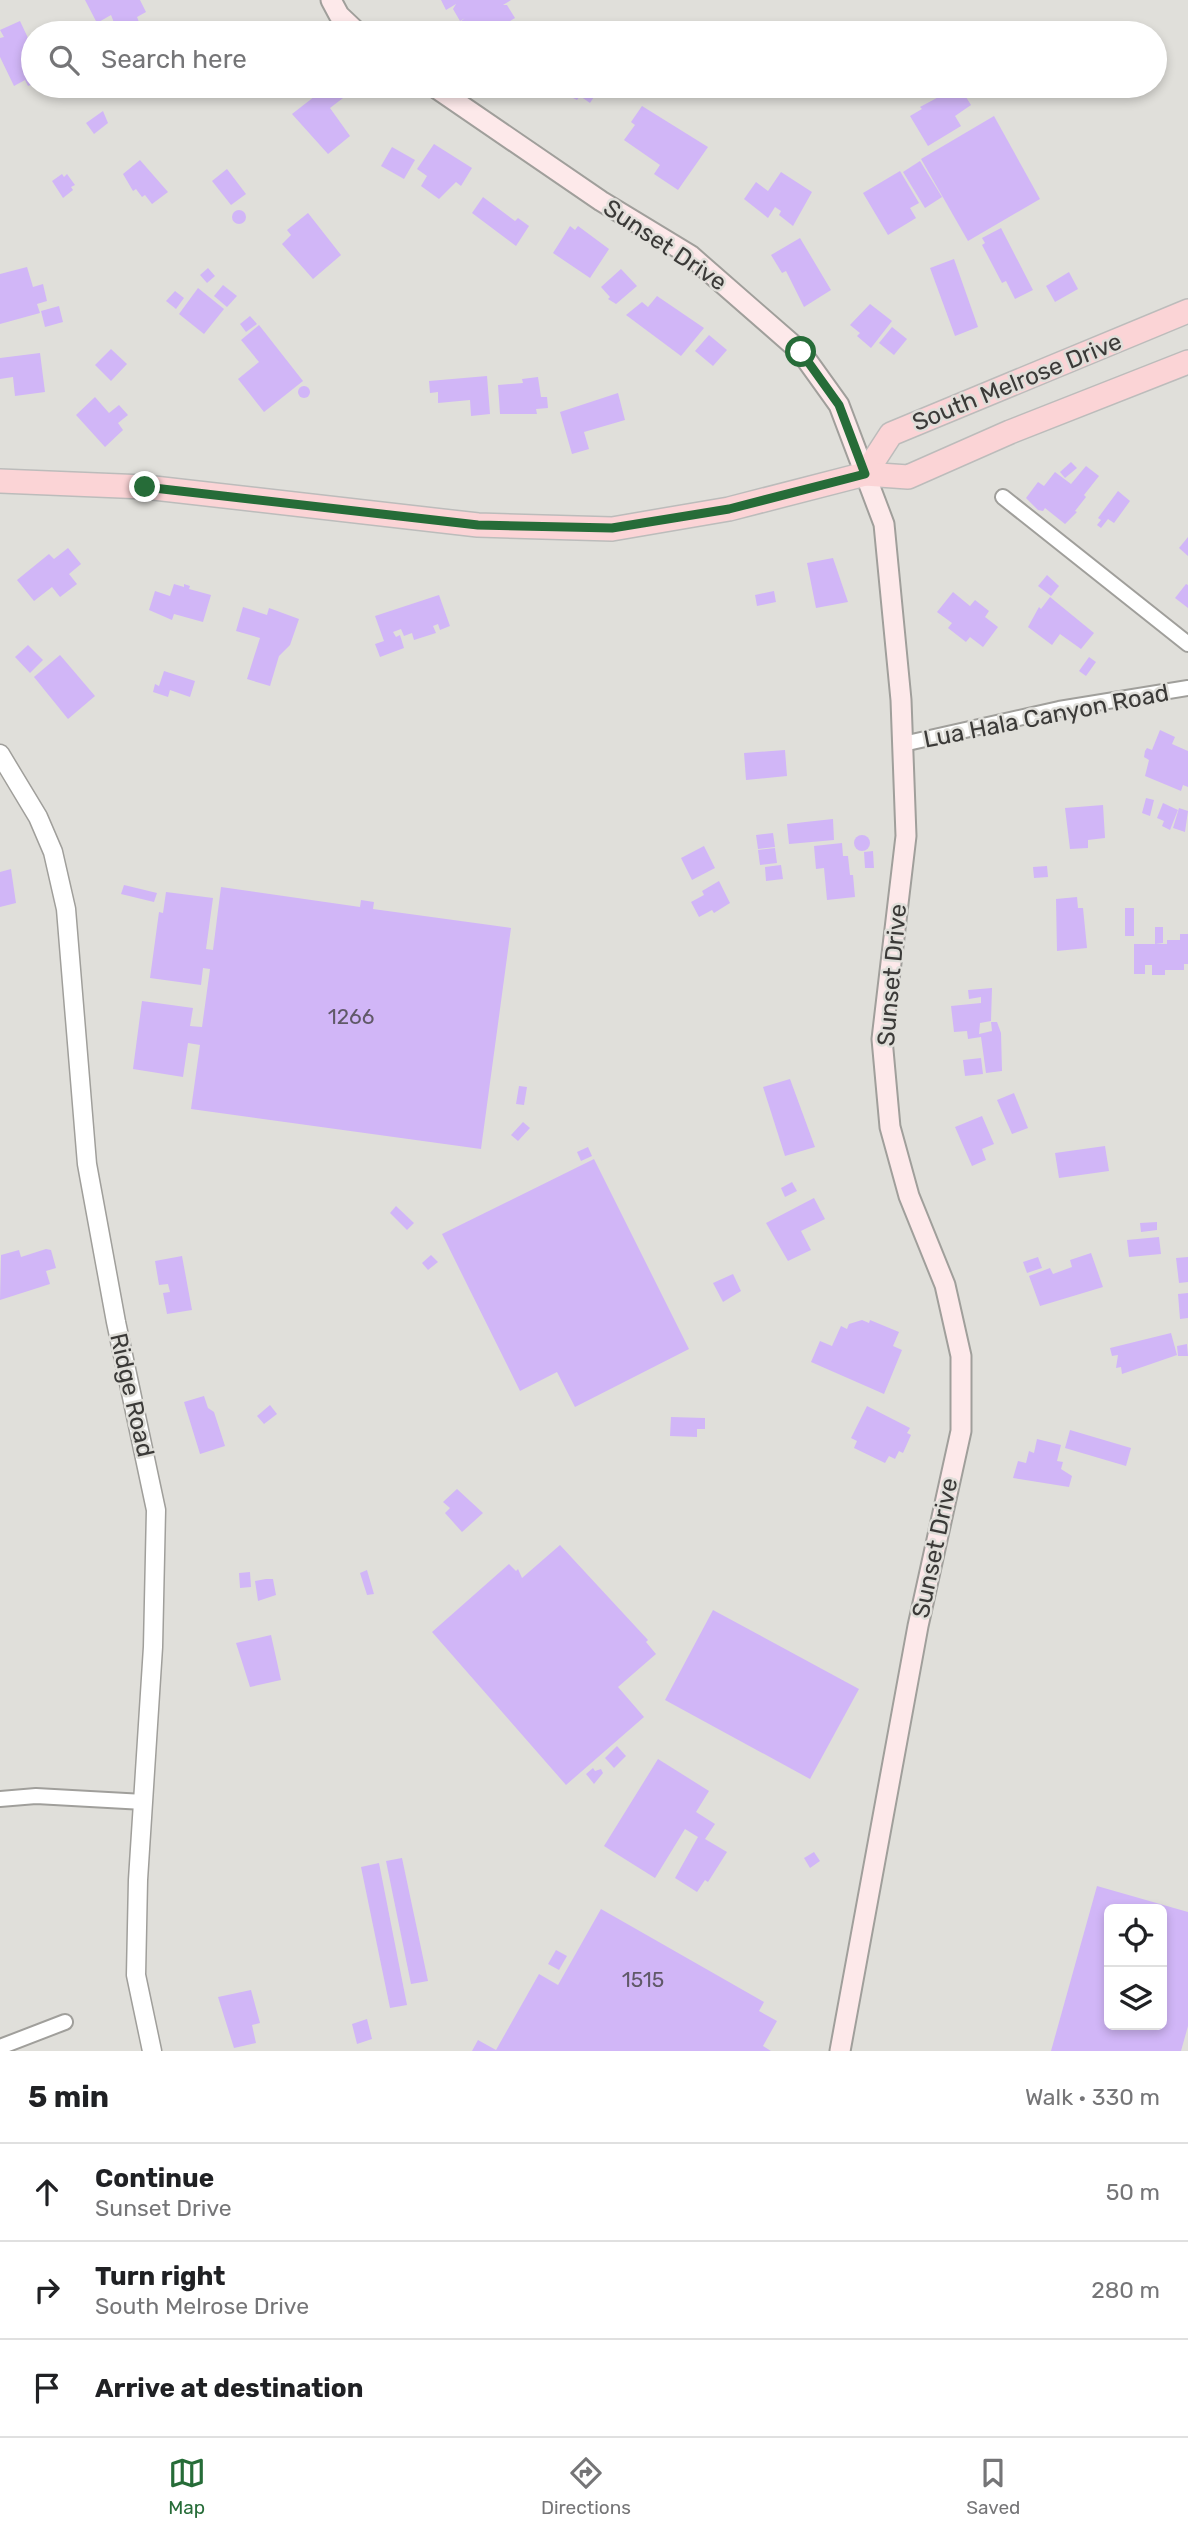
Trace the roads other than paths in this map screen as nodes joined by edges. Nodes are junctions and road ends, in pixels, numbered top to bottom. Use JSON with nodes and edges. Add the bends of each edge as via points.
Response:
{"nodes":[{"id":1,"x":331,"y":0,"type":"edge"},
{"id":2,"x":345,"y":21,"type":"edge"},
{"id":3,"x":451,"y":98,"type":"edge"},
{"id":4,"x":1188,"y":311,"type":"edge"},
{"id":5,"x":1188,"y":362,"type":"edge"},
{"id":6,"x":865,"y":474,"type":"junction"},
{"id":7,"x":0,"y":481,"type":"edge"},
{"id":8,"x":1003,"y":497,"type":"dead end"},
{"id":9,"x":1188,"y":644,"type":"edge"},
{"id":10,"x":1188,"y":688,"type":"edge"},
{"id":11,"x":903,"y":744,"type":"junction"},
{"id":12,"x":0,"y":754,"type":"edge"},
{"id":13,"x":0,"y":1799,"type":"edge"},
{"id":14,"x":144,"y":1802,"type":"junction"},
{"id":15,"x":65,"y":2022,"type":"dead end"},
{"id":16,"x":0,"y":2047,"type":"edge"},
{"id":17,"x":152,"y":2051,"type":"edge"},
{"id":18,"x":840,"y":2051,"type":"edge"}],
"edges":[{"from":1,"to":2,"type":"main road"},
{"from":3,"to":6,"type":"main road","name":"Sunset Drive","via":[[601,201],[690,255],[744,300],[801,352],[839,405]]},
{"from":4,"to":6,"type":"main road","name":"South Melrose Drive","via":[[891,434]]},
{"from":5,"to":6,"type":"main road","name":"South Melrose Drive","via":[[908,477]]},
{"from":6,"to":7,"type":"main road","name":"South Melrose Drive","via":[[729,509],[612,528],[478,525],[145,487]]},
{"from":6,"to":11,"type":"main road","name":"Sunset Drive","via":[[884,524]]},
{"from":8,"to":9,"type":"street"},
{"from":10,"to":11,"type":"street","name":"Lua Hala Canyon Road","via":[[1059,709]]},
{"from":11,"to":18,"type":"main road","name":"Sunset Drive","via":[[906,836],[882,1039],[890,1127],[909,1196],[945,1284],[961,1356],[961,1431],[918,1626]]},
{"from":12,"to":14,"type":"street","name":"Ridge Road","via":[[53,852],[66,909],[87,1164],[156,1510]]},
{"from":13,"to":14,"type":"street","via":[[36,1796]]},
{"from":14,"to":17,"type":"street","name":"Ridge Road","via":[[136,1975]]},
{"from":15,"to":16,"type":"street"}]}
